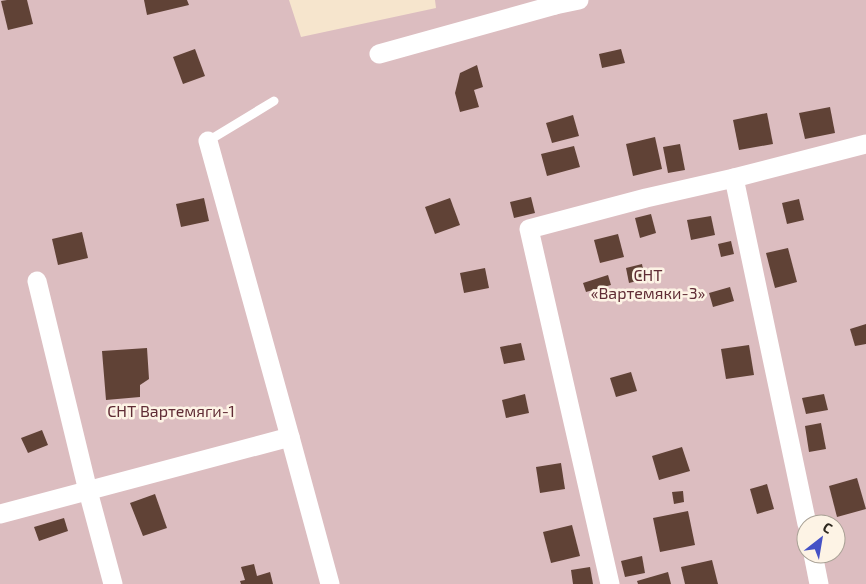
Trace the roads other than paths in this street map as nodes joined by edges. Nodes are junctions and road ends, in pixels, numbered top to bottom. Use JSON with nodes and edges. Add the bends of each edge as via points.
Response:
{"nodes":[{"id":1,"x":579,"y":0,"type":"edge"},
{"id":2,"x":555,"y":2,"type":"edge"},
{"id":3,"x":378,"y":54,"type":"dead end"},
{"id":4,"x":274,"y":101,"type":"dead end"},
{"id":5,"x":208,"y":141,"type":"joint"},
{"id":6,"x":866,"y":144,"type":"edge"},
{"id":7,"x":734,"y":178,"type":"junction"},
{"id":8,"x":37,"y":281,"type":"dead end"},
{"id":9,"x":290,"y":437,"type":"junction"},
{"id":10,"x":88,"y":491,"type":"junction"},
{"id":11,"x":0,"y":514,"type":"edge"},
{"id":12,"x":805,"y":514,"type":"edge"},
{"id":13,"x":815,"y":564,"type":"edge"},
{"id":14,"x":113,"y":584,"type":"edge"},
{"id":15,"x":330,"y":584,"type":"edge"},
{"id":16,"x":610,"y":584,"type":"edge"},
{"id":17,"x":820,"y":584,"type":"edge"}],
"edges":[{"from":1,"to":2,"type":"street"},
{"from":2,"to":3,"type":"street"},
{"from":4,"to":5,"type":"lane"},
{"from":5,"to":9,"type":"street"},
{"from":6,"to":7,"type":"street"},
{"from":7,"to":12,"type":"street"},
{"from":7,"to":16,"type":"street","via":[[528,229]]},
{"from":8,"to":10,"type":"street"},
{"from":9,"to":10,"type":"street"},
{"from":9,"to":15,"type":"street"},
{"from":10,"to":11,"type":"street"},
{"from":10,"to":14,"type":"street"},
{"from":13,"to":17,"type":"street"}]}
